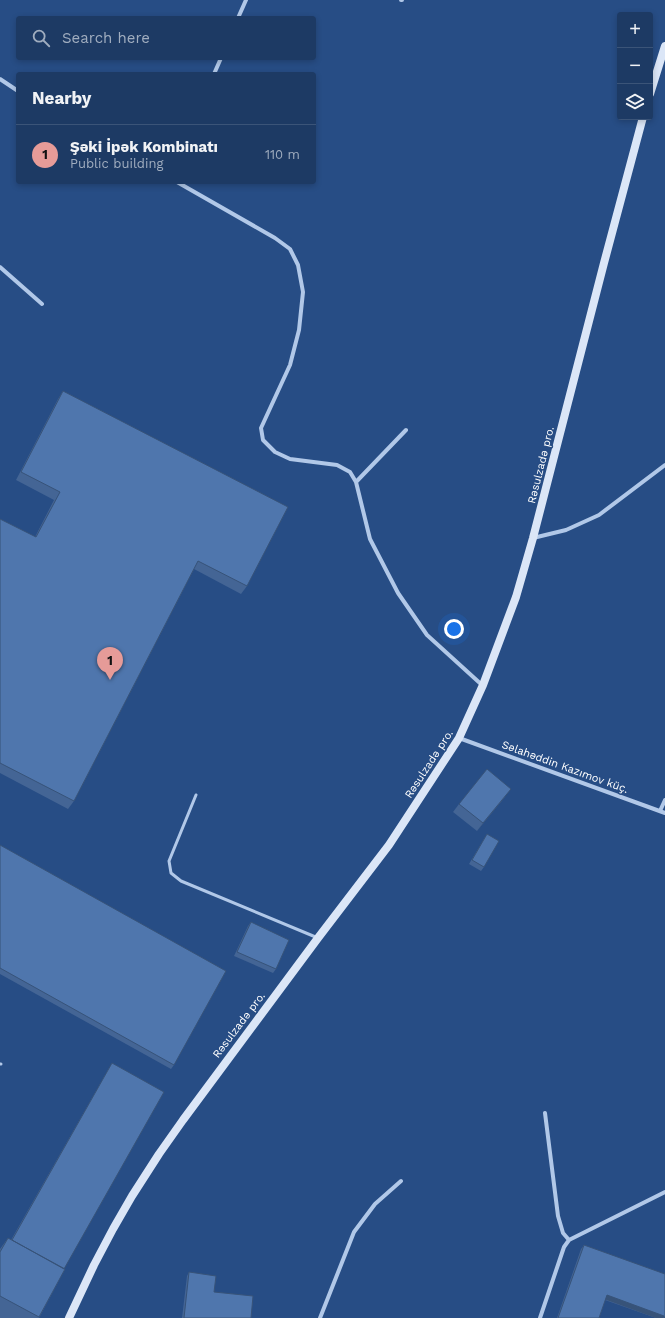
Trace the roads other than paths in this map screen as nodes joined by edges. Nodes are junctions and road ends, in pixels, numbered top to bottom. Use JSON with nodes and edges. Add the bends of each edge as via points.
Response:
{"nodes":[{"id":1,"x":246,"y":0,"type":"edge"},
{"id":2,"x":239,"y":16,"type":"edge"},
{"id":3,"x":665,"y":46,"type":"edge"},
{"id":4,"x":220,"y":60,"type":"edge"},
{"id":5,"x":215,"y":72,"type":"edge"},
{"id":6,"x":0,"y":79,"type":"edge"},
{"id":7,"x":653,"y":84,"type":"edge"},
{"id":8,"x":16,"y":90,"type":"edge"},
{"id":9,"x":643,"y":120,"type":"edge"},
{"id":10,"x":180,"y":184,"type":"edge"},
{"id":11,"x":0,"y":267,"type":"edge"},
{"id":12,"x":42,"y":304,"type":"dead end"},
{"id":13,"x":406,"y":430,"type":"dead end"},
{"id":14,"x":665,"y":464,"type":"edge"},
{"id":15,"x":356,"y":482,"type":"junction"},
{"id":16,"x":533,"y":538,"type":"junction"},
{"id":17,"x":482,"y":685,"type":"junction"},
{"id":18,"x":459,"y":738,"type":"junction"},
{"id":19,"x":196,"y":795,"type":"dead end"},
{"id":20,"x":665,"y":800,"type":"edge"},
{"id":21,"x":660,"y":811,"type":"junction"},
{"id":22,"x":665,"y":813,"type":"edge"},
{"id":23,"x":318,"y":938,"type":"junction"},
{"id":24,"x":545,"y":1113,"type":"dead end"},
{"id":25,"x":401,"y":1181,"type":"dead end"},
{"id":26,"x":665,"y":1192,"type":"edge"},
{"id":27,"x":569,"y":1240,"type":"junction"},
{"id":28,"x":68,"y":1318,"type":"edge"},
{"id":29,"x":320,"y":1318,"type":"edge"},
{"id":30,"x":540,"y":1318,"type":"edge"}],
"edges":[{"from":1,"to":2,"type":"street"},
{"from":3,"to":7,"type":"street"},
{"from":4,"to":5,"type":"street"},
{"from":6,"to":8,"type":"street"},
{"from":9,"to":16,"type":"street","name":"Rəsulzadə pro."},
{"from":10,"to":15,"type":"street","via":[[290,249],[298,265],[303,292],[299,330],[290,365],[262,428],[264,440],[275,452],[290,459],[337,465],[350,472]]},
{"from":11,"to":12,"type":"street"},
{"from":13,"to":15,"type":"street"},
{"from":14,"to":16,"type":"street","via":[[599,515],[566,530]]},
{"from":15,"to":17,"type":"street","via":[[370,539],[398,593],[427,635]]},
{"from":16,"to":17,"type":"street","name":"Rəsulzadə pro.","via":[[516,597]]},
{"from":17,"to":18,"type":"street","name":"Rəsulzadə pro."},
{"from":18,"to":21,"type":"street","name":"Səlahəddin Kazımov küç."},
{"from":18,"to":23,"type":"street","name":"Rəsulzadə pro.","via":[[389,845]]},
{"from":19,"to":23,"type":"lane","via":[[169,861],[171,873],[181,881]]},
{"from":20,"to":21,"type":"street"},
{"from":21,"to":22,"type":"street","name":"Səlahəddin Kazımov küç."},
{"from":23,"to":28,"type":"street","name":"Rəsulzadə pro.","via":[[159,1154],[113,1229]]},
{"from":24,"to":27,"type":"street","via":[[558,1216],[563,1233]]},
{"from":25,"to":29,"type":"street","via":[[375,1204],[354,1232]]},
{"from":26,"to":27,"type":"street"},
{"from":27,"to":30,"type":"street","via":[[564,1247]]}]}
